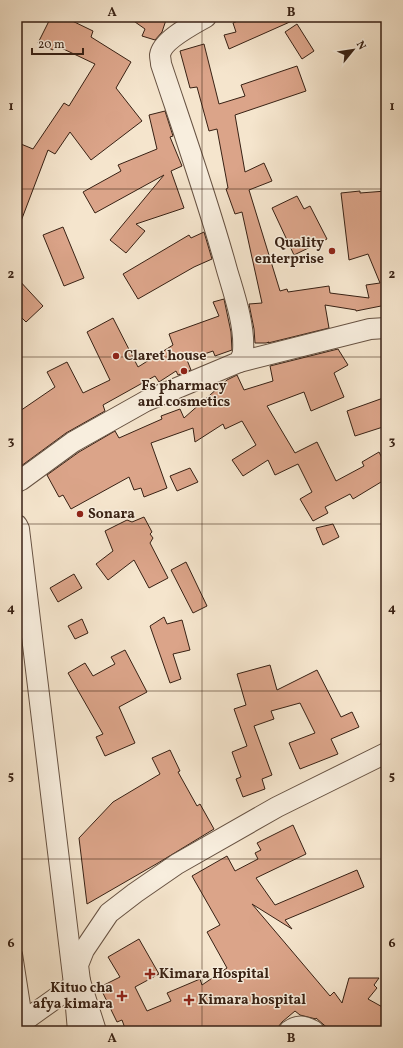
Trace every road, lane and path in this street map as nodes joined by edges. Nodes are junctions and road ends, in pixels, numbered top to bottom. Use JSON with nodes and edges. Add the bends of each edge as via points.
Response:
{"nodes":[{"id":1,"x":206,"y":17,"type":"edge"},
{"id":2,"x":386,"y":328,"type":"edge"},
{"id":3,"x":239,"y":362,"type":"junction"},
{"id":4,"x":17,"y":482,"type":"edge"},
{"id":5,"x":17,"y":525,"type":"edge"},
{"id":6,"x":386,"y":753,"type":"edge"},
{"id":7,"x":17,"y":954,"type":"edge"},
{"id":8,"x":77,"y":982,"type":"junction"},
{"id":9,"x":25,"y":1024,"type":"edge"},
{"id":10,"x":78,"y":1031,"type":"edge"},
{"id":11,"x":96,"y":1031,"type":"edge"},
{"id":12,"x":289,"y":1031,"type":"edge"},
{"id":13,"x":314,"y":1031,"type":"edge"}],
"edges":[{"from":1,"to":3,"type":"street","via":[[175,36],[164,46],[160,54],[161,64],[213,218],[237,303],[243,344]]},
{"from":2,"to":3,"type":"street","via":[[370,329]]},
{"from":3,"to":4,"type":"street","via":[[146,401],[73,442]]},
{"from":5,"to":8,"type":"street"},
{"from":6,"to":8,"type":"street","via":[[277,807],[177,864],[135,893],[109,913],[84,950],[78,964]]},
{"from":7,"to":9,"type":"lane"},
{"from":8,"to":9,"type":"street"},
{"from":8,"to":10,"type":"street"},
{"from":8,"to":11,"type":"street"},
{"from":12,"to":13,"type":"street","via":[[301,1026]]}]}
